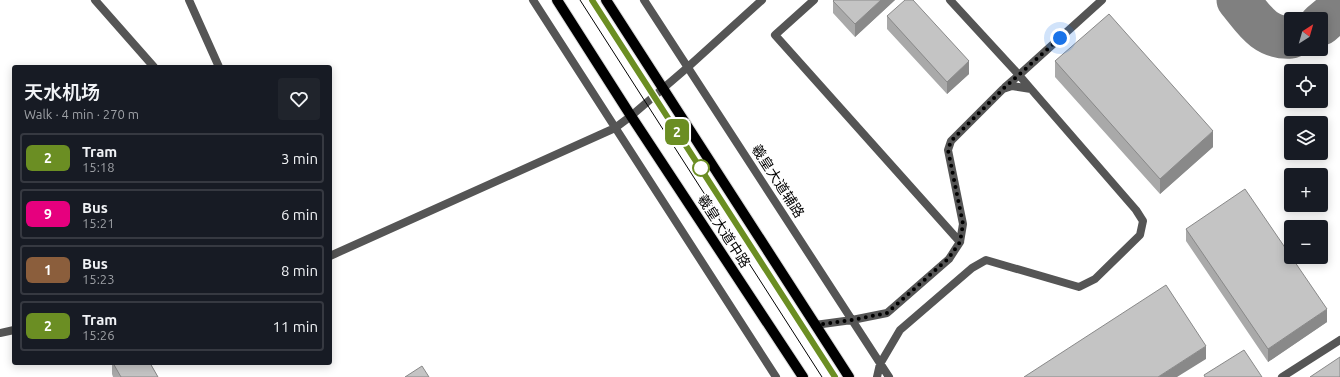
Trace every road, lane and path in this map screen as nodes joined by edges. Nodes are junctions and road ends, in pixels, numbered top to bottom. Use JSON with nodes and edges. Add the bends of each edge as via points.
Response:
{"nodes":[{"id":1,"x":95,"y":0,"type":"edge"},
{"id":2,"x":189,"y":0,"type":"edge"},
{"id":3,"x":533,"y":0,"type":"edge"},
{"id":4,"x":556,"y":0,"type":"edge"},
{"id":5,"x":606,"y":0,"type":"edge"},
{"id":6,"x":644,"y":0,"type":"edge"},
{"id":7,"x":762,"y":0,"type":"edge"},
{"id":8,"x":814,"y":0,"type":"edge"},
{"id":9,"x":950,"y":0,"type":"edge"},
{"id":10,"x":1102,"y":0,"type":"edge"},
{"id":11,"x":152,"y":65,"type":"edge"},
{"id":12,"x":218,"y":65,"type":"edge"},
{"id":13,"x":688,"y":67,"type":"junction"},
{"id":14,"x":1019,"y":75,"type":"junction"},
{"id":15,"x":662,"y":88,"type":"junction"},
{"id":16,"x":1003,"y":89,"type":"junction"},
{"id":17,"x":1031,"y":89,"type":"junction"},
{"id":18,"x":631,"y":116,"type":"junction"},
{"id":19,"x":665,"y":122,"type":"dead end"},
{"id":20,"x":615,"y":128,"type":"junction"},
{"id":21,"x":676,"y":140,"type":"dead end"},
{"id":22,"x":960,"y":242,"type":"junction"},
{"id":23,"x":332,"y":255,"type":"edge"},
{"id":24,"x":852,"y":320,"type":"junction"},
{"id":25,"x":815,"y":325,"type":"junction"},
{"id":26,"x":12,"y":330,"type":"edge"},
{"id":27,"x":0,"y":333,"type":"edge"},
{"id":28,"x":1340,"y":340,"type":"edge"},
{"id":29,"x":880,"y":364,"type":"junction"},
{"id":30,"x":776,"y":377,"type":"edge"},
{"id":31,"x":803,"y":377,"type":"edge"},
{"id":32,"x":848,"y":377,"type":"edge"},
{"id":33,"x":877,"y":377,"type":"edge"},
{"id":34,"x":889,"y":377,"type":"edge"},
{"id":35,"x":1282,"y":377,"type":"edge"}],
"edges":[{"from":1,"to":11,"type":"street"},
{"from":2,"to":12,"type":"street"},
{"from":3,"to":20,"type":"street"},
{"from":4,"to":18,"type":"main road","name":"羲皇大道中路"},
{"from":5,"to":15,"type":"main road","name":"羲皇大道中路"},
{"from":6,"to":13,"type":"street","name":"羲皇大道辅路"},
{"from":7,"to":13,"type":"street"},
{"from":8,"to":22,"type":"street","via":[[775,35]]},
{"from":9,"to":14,"type":"street"},
{"from":10,"to":14,"type":"street"},
{"from":13,"to":15,"type":"street"},
{"from":13,"to":24,"type":"street","name":"羲皇大道辅路"},
{"from":14,"to":16,"type":"street"},
{"from":14,"to":17,"type":"street"},
{"from":15,"to":18,"type":"street"},
{"from":15,"to":25,"type":"main road","name":"羲皇大道中路"},
{"from":16,"to":17,"type":"street","via":[[1012,86]]},
{"from":16,"to":22,"type":"street","via":[[951,141],[948,150],[963,224]]},
{"from":17,"to":29,"type":"street","via":[[1136,210],[1143,221],[1140,235],[1095,279],[1079,288],[986,260],[972,268],[900,330]]},
{"from":18,"to":20,"type":"street"},
{"from":18,"to":31,"type":"main road","name":"羲皇大道中路"},
{"from":19,"to":21,"type":"path"},
{"from":20,"to":23,"type":"street"},
{"from":20,"to":30,"type":"street"},
{"from":22,"to":24,"type":"street","via":[[948,259],[887,313]]},
{"from":24,"to":25,"type":"street"},
{"from":24,"to":29,"type":"street","name":"羲皇大道辅路"},
{"from":25,"to":32,"type":"main road","name":"羲皇大道中路"},
{"from":26,"to":27,"type":"street"},
{"from":28,"to":35,"type":"street"},
{"from":29,"to":33,"type":"street"},
{"from":29,"to":34,"type":"street","name":"羲皇大道辅路"}]}
